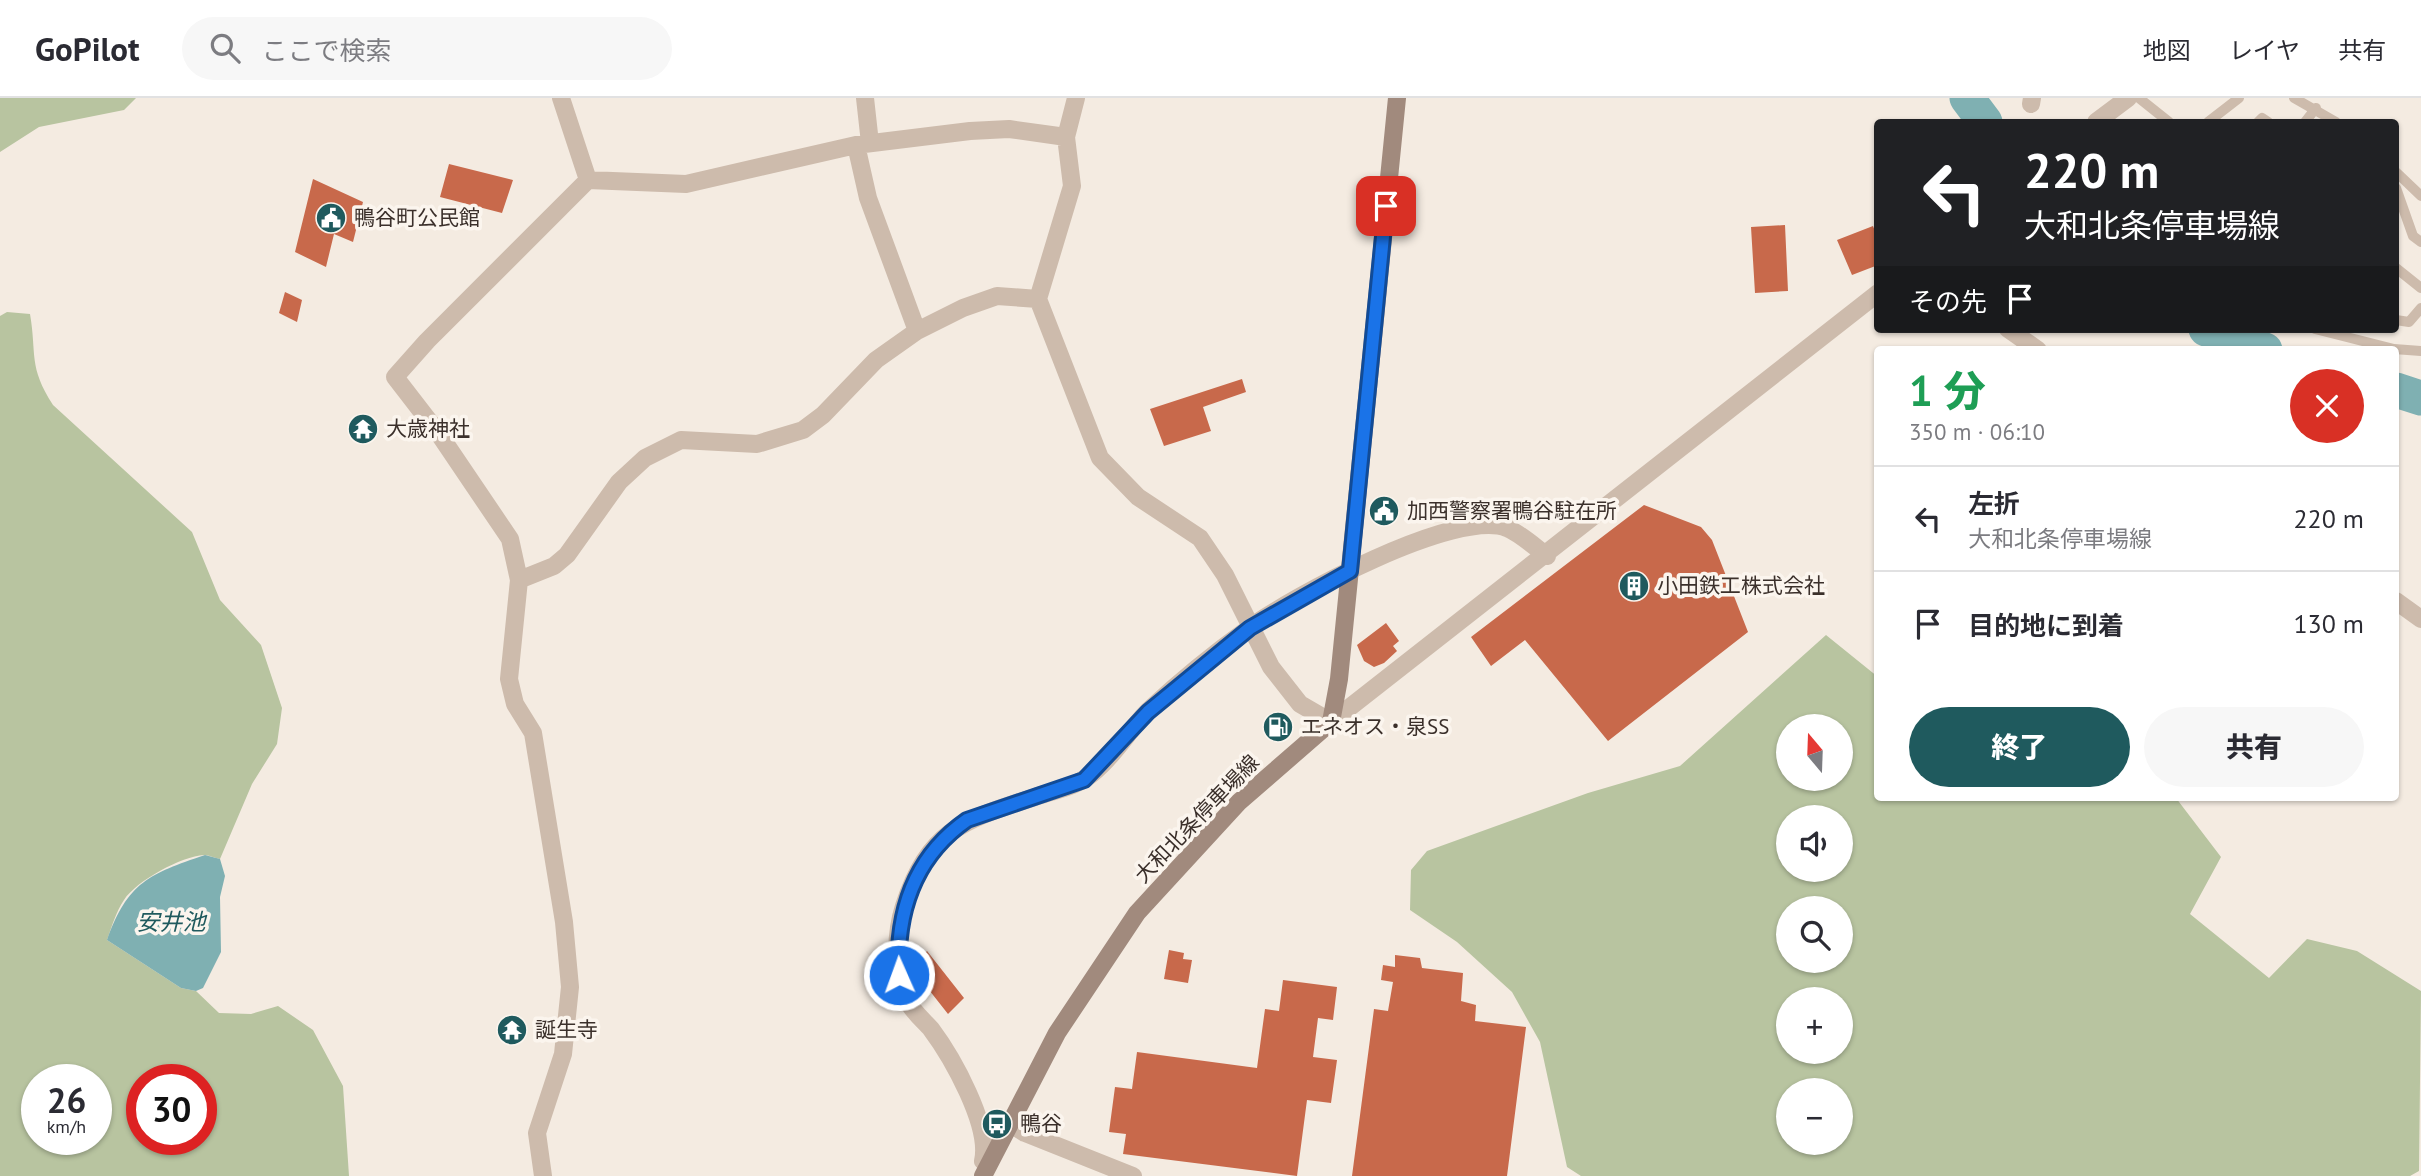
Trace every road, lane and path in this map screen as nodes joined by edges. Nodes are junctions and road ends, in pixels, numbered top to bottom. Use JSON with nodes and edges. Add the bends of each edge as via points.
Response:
{"nodes":[{"id":1,"x":561,"y":98,"type":"edge"},
{"id":2,"x":866,"y":98,"type":"edge"},
{"id":3,"x":1076,"y":98,"type":"edge"},
{"id":4,"x":1397,"y":98,"type":"edge"},
{"id":5,"x":2128,"y":98,"type":"edge"},
{"id":6,"x":2139,"y":98,"type":"edge"},
{"id":7,"x":2239,"y":98,"type":"edge"},
{"id":8,"x":2294,"y":98,"type":"edge"},
{"id":9,"x":2316,"y":108,"type":"junction"},
{"id":10,"x":2100,"y":119,"type":"edge"},
{"id":11,"x":2165,"y":119,"type":"edge"},
{"id":12,"x":2213,"y":119,"type":"edge"},
{"id":13,"x":2307,"y":119,"type":"edge"},
{"id":14,"x":2332,"y":119,"type":"edge"},
{"id":15,"x":1066,"y":136,"type":"junction"},
{"id":16,"x":863,"y":144,"type":"junction"},
{"id":17,"x":2399,"y":175,"type":"edge"},
{"id":18,"x":588,"y":180,"type":"junction"},
{"id":19,"x":2399,"y":196,"type":"edge"},
{"id":20,"x":2421,"y":196,"type":"edge"},
{"id":21,"x":2421,"y":242,"type":"edge"},
{"id":22,"x":2399,"y":270,"type":"edge"},
{"id":23,"x":2421,"y":288,"type":"edge"},
{"id":24,"x":1874,"y":296,"type":"edge"},
{"id":25,"x":1038,"y":299,"type":"junction"},
{"id":26,"x":2421,"y":308,"type":"edge"},
{"id":27,"x":2399,"y":320,"type":"edge"},
{"id":28,"x":917,"y":331,"type":"junction"},
{"id":29,"x":2014,"y":333,"type":"edge"},
{"id":30,"x":2344,"y":333,"type":"edge"},
{"id":31,"x":2032,"y":346,"type":"edge"},
{"id":32,"x":2385,"y":346,"type":"edge"},
{"id":33,"x":2399,"y":349,"type":"edge"},
{"id":34,"x":2421,"y":351,"type":"edge"},
{"id":35,"x":1547,"y":556,"type":"junction"},
{"id":36,"x":1350,"y":571,"type":"junction"},
{"id":37,"x":519,"y":580,"type":"junction"},
{"id":38,"x":2399,"y":603,"type":"edge"},
{"id":39,"x":2421,"y":619,"type":"edge"},
{"id":40,"x":1250,"y":628,"type":"junction"},
{"id":41,"x":1331,"y":722,"type":"junction"},
{"id":42,"x":1009,"y":1123,"type":"junction"},
{"id":43,"x":986,"y":1171,"type":"edge"},
{"id":44,"x":542,"y":1176,"type":"edge"},
{"id":45,"x":1133,"y":1176,"type":"edge"}],
"edges":[{"from":1,"to":18,"type":"street"},
{"from":2,"to":16,"type":"street"},
{"from":3,"to":15,"type":"street"},
{"from":4,"to":36,"type":"main road"},
{"from":5,"to":10,"type":"street"},
{"from":6,"to":11,"type":"lane"},
{"from":7,"to":12,"type":"lane"},
{"from":8,"to":9,"type":"lane"},
{"from":9,"to":13,"type":"lane"},
{"from":9,"to":14,"type":"lane"},
{"from":15,"to":16,"type":"street","via":[[1009,129]]},
{"from":15,"to":25,"type":"street","via":[[1072,186]]},
{"from":16,"to":18,"type":"street","via":[[686,184]]},
{"from":16,"to":28,"type":"street","via":[[868,198]]},
{"from":17,"to":20,"type":"lane"},
{"from":18,"to":37,"type":"street","via":[[395,377],[510,539]]},
{"from":19,"to":21,"type":"lane","via":[[2413,236]]},
{"from":22,"to":23,"type":"lane"},
{"from":24,"to":35,"type":"street"},
{"from":25,"to":28,"type":"street","via":[[997,296],[963,307]]},
{"from":25,"to":40,"type":"street","via":[[1100,458],[1138,497],[1200,538],[1225,575]]},
{"from":26,"to":27,"type":"lane","via":[[2409,322]]},
{"from":28,"to":37,"type":"street","via":[[876,360],[803,430],[757,444],[681,440],[645,458],[612,490],[567,555],[554,566]]},
{"from":29,"to":31,"type":"street"},
{"from":30,"to":32,"type":"lane"},
{"from":33,"to":34,"type":"lane"},
{"from":35,"to":36,"type":"street","via":[[1506,527],[1461,527],[1410,543]]},
{"from":35,"to":41,"type":"street"},
{"from":36,"to":40,"type":"street"},
{"from":36,"to":41,"type":"main road"},
{"from":37,"to":44,"type":"street","via":[[509,679],[515,704],[533,733],[570,987],[563,1054],[537,1133]]},
{"from":38,"to":39,"type":"street"},
{"from":40,"to":41,"type":"street","via":[[1271,667],[1300,704]]},
{"from":40,"to":43,"type":"street","via":[[1148,712],[1092,773],[1077,783],[967,820],[937,844],[913,881],[899,929],[899,975],[908,1002],[932,1031],[980,1123]]},
{"from":41,"to":42,"type":"main road","name":"大和北条停車場線","via":[[1239,802],[1138,913],[1057,1033]]},
{"from":42,"to":43,"type":"main road","name":"大和北条停車場線"},
{"from":42,"to":45,"type":"street"}]}
